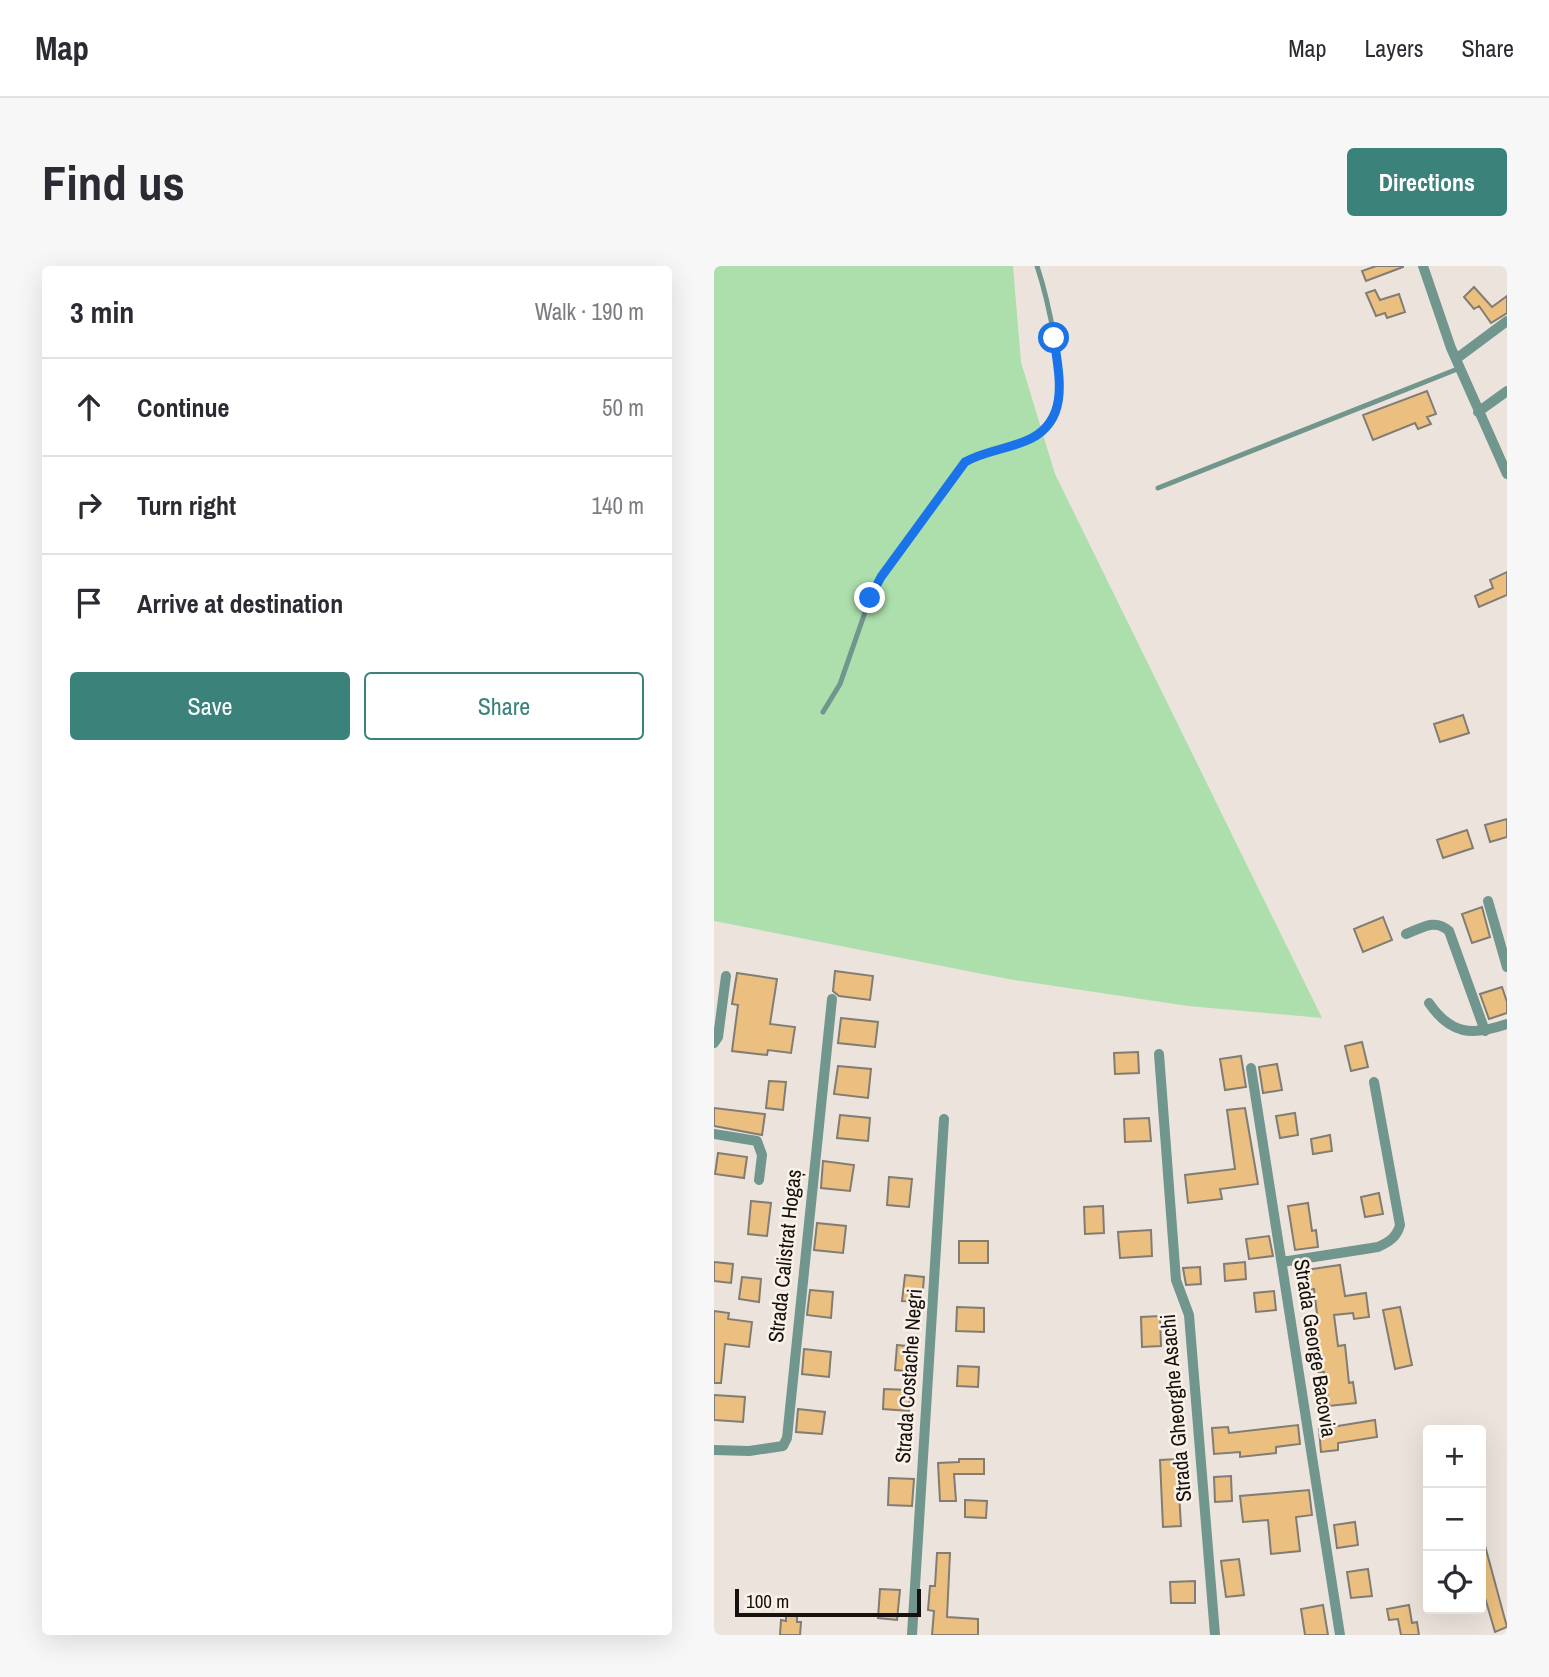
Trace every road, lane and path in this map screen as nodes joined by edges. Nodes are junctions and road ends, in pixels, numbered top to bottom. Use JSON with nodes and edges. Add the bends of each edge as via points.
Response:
{"nodes":[{"id":1,"x":1037,"y":266,"type":"edge"},
{"id":2,"x":1423,"y":266,"type":"edge"},
{"id":3,"x":1507,"y":321,"type":"edge"},
{"id":4,"x":1458,"y":364,"type":"junction"},
{"id":5,"x":1507,"y":391,"type":"edge"},
{"id":6,"x":1478,"y":412,"type":"junction"},
{"id":7,"x":1507,"y":474,"type":"edge"},
{"id":8,"x":1158,"y":488,"type":"dead end"},
{"id":9,"x":823,"y":712,"type":"dead end"},
{"id":10,"x":1488,"y":901,"type":"dead end"},
{"id":11,"x":1406,"y":934,"type":"dead end"},
{"id":12,"x":1507,"y":967,"type":"edge"},
{"id":13,"x":726,"y":976,"type":"dead end"},
{"id":14,"x":832,"y":999,"type":"dead end"},
{"id":15,"x":1429,"y":1003,"type":"dead end"},
{"id":16,"x":1507,"y":1024,"type":"edge"},
{"id":17,"x":1485,"y":1031,"type":"junction"},
{"id":18,"x":714,"y":1043,"type":"edge"},
{"id":19,"x":1159,"y":1054,"type":"dead end"},
{"id":20,"x":1251,"y":1068,"type":"dead end"},
{"id":21,"x":1374,"y":1082,"type":"dead end"},
{"id":22,"x":944,"y":1119,"type":"dead end"},
{"id":23,"x":714,"y":1134,"type":"edge"},
{"id":24,"x":759,"y":1180,"type":"dead end"},
{"id":25,"x":1282,"y":1262,"type":"junction"},
{"id":26,"x":714,"y":1450,"type":"edge"},
{"id":27,"x":912,"y":1635,"type":"edge"},
{"id":28,"x":1215,"y":1635,"type":"edge"},
{"id":29,"x":1340,"y":1635,"type":"edge"}],
"edges":[{"from":1,"to":9,"type":"lane","via":[[1054,338],[1060,395],[1056,412],[1048,426],[1032,438],[965,462],[881,577],[840,684]]},
{"from":2,"to":4,"type":"street"},
{"from":3,"to":4,"type":"street"},
{"from":4,"to":6,"type":"street"},
{"from":4,"to":8,"type":"lane"},
{"from":5,"to":6,"type":"street"},
{"from":6,"to":7,"type":"street"},
{"from":10,"to":12,"type":"street"},
{"from":11,"to":17,"type":"street","via":[[1435,923],[1449,931]]},
{"from":13,"to":18,"type":"street"},
{"from":14,"to":26,"type":"street","name":"Strada Calistrat Hogaș","via":[[787,1438],[783,1446],[769,1450]]},
{"from":15,"to":17,"type":"street","via":[[1451,1027]]},
{"from":16,"to":17,"type":"street"},
{"from":19,"to":28,"type":"street","name":"Strada Gheorghe Asachi","via":[[1175,1280],[1189,1315]]},
{"from":20,"to":25,"type":"street","name":"Strada George Bacovia"},
{"from":21,"to":25,"type":"street","via":[[1398,1233],[1378,1247]]},
{"from":22,"to":27,"type":"street","name":"Strada Costache Negri"},
{"from":23,"to":24,"type":"street","via":[[757,1141],[762,1155]]},
{"from":25,"to":29,"type":"street","name":"Strada George Bacovia"}]}
